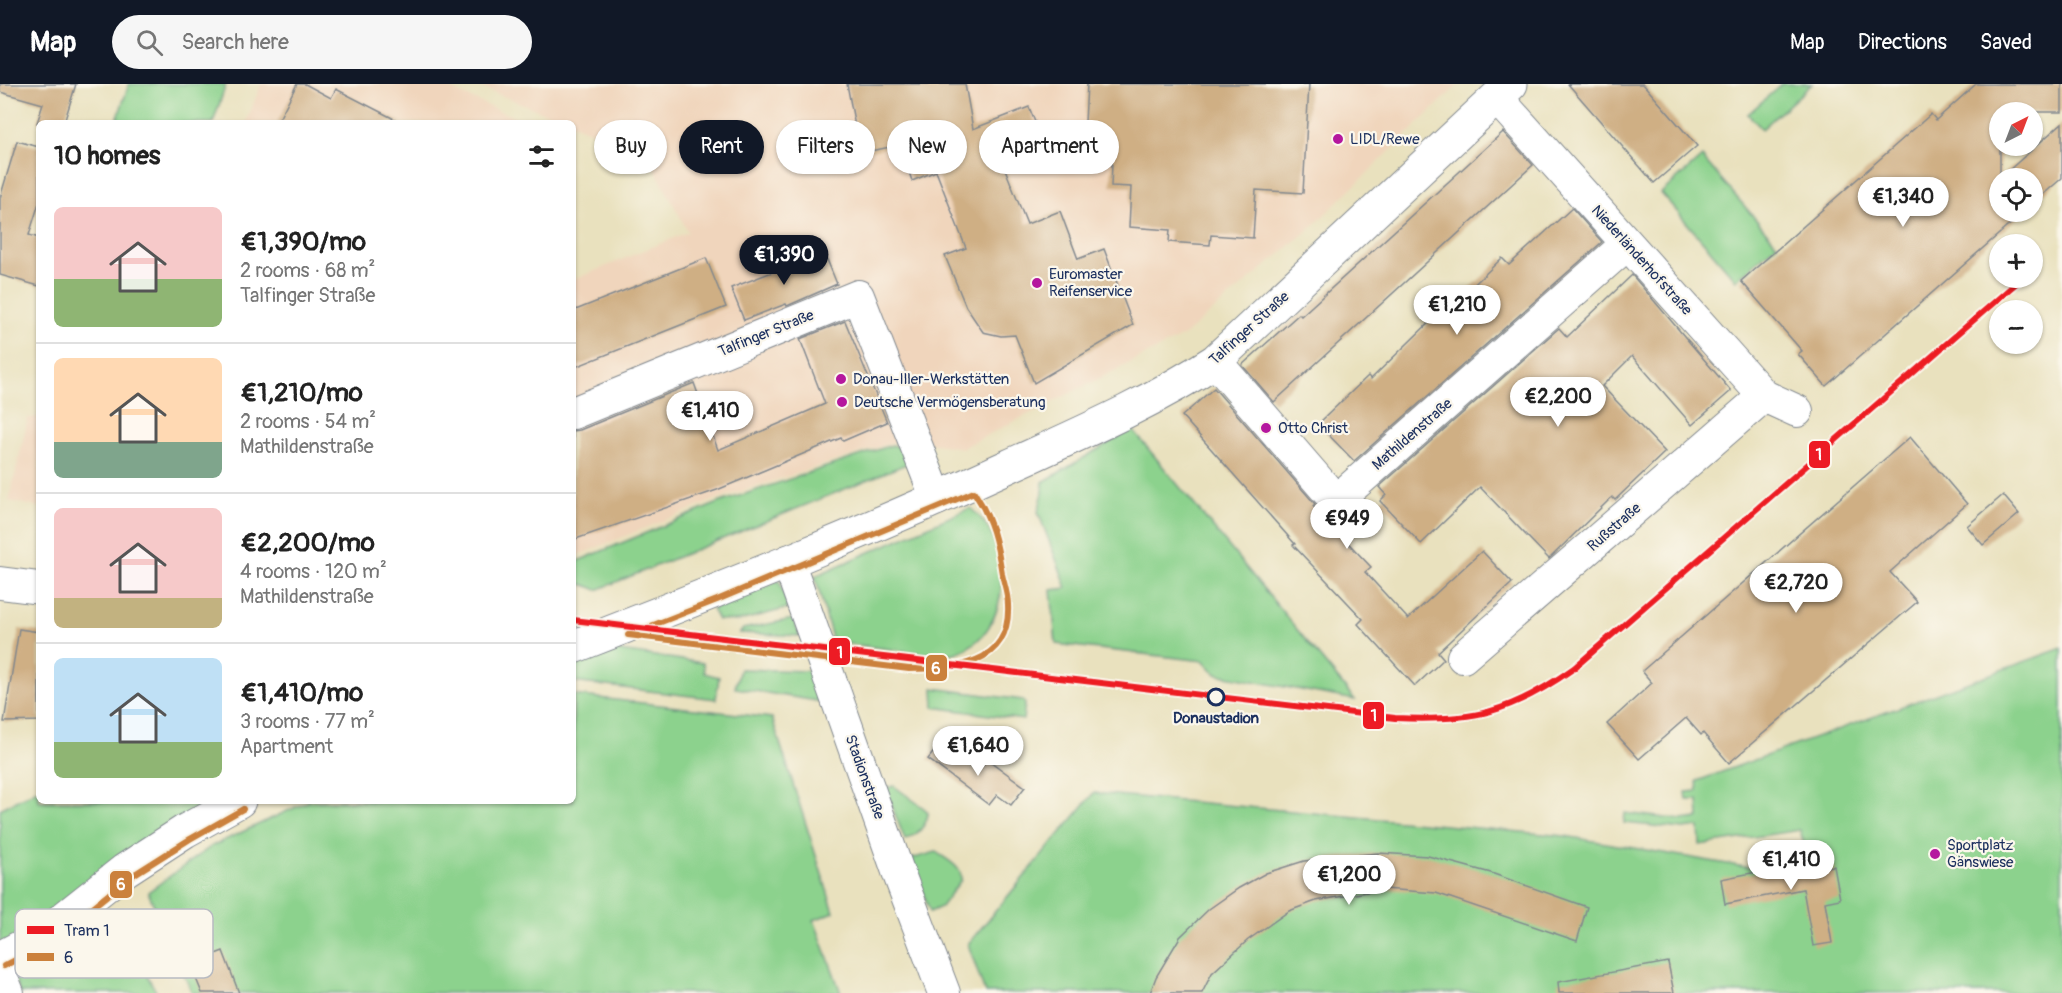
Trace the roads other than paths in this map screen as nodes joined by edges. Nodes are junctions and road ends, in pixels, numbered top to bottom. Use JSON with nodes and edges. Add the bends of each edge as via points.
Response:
{"nodes":[{"id":1,"x":1504,"y":91,"type":"edge"},
{"id":2,"x":1627,"y":244,"type":"junction"},
{"id":3,"x":1215,"y":361,"type":"junction"},
{"id":4,"x":1764,"y":396,"type":"junction"},
{"id":5,"x":576,"y":411,"type":"edge"},
{"id":6,"x":1797,"y":411,"type":"dead end"},
{"id":7,"x":937,"y":499,"type":"junction"},
{"id":8,"x":788,"y":561,"type":"junction"},
{"id":9,"x":0,"y":583,"type":"edge"},
{"id":10,"x":36,"y":588,"type":"edge"},
{"id":11,"x":576,"y":646,"type":"edge"},
{"id":12,"x":1463,"y":657,"type":"dead end"},
{"id":13,"x":234,"y":804,"type":"edge"},
{"id":14,"x":76,"y":909,"type":"edge"},
{"id":15,"x":15,"y":950,"type":"edge"},
{"id":16,"x":0,"y":958,"type":"edge"},
{"id":17,"x":0,"y":974,"type":"edge"},
{"id":18,"x":8,"y":993,"type":"edge"},
{"id":19,"x":944,"y":993,"type":"edge"}],
"edges":[{"from":1,"to":2,"type":"street","name":"Niederländerhofstraße"},
{"from":1,"to":3,"type":"street","name":"Talfinger Straße"},
{"from":2,"to":3,"type":"street","name":"Mathildenstraße","via":[[1336,501]]},
{"from":2,"to":4,"type":"street","name":"Niederländerhofstraße"},
{"from":3,"to":7,"type":"street","name":"Talfinger Straße","via":[[1182,383],[1098,426]]},
{"from":4,"to":6,"type":"street","name":"Niederländerhofstraße"},
{"from":4,"to":12,"type":"street","name":"Rußstraße"},
{"from":5,"to":7,"type":"street","name":"Talfinger Straße","via":[[858,296]]},
{"from":7,"to":8,"type":"street","name":"Talfinger Straße"},
{"from":8,"to":11,"type":"street","name":"Talfinger Straße"},
{"from":8,"to":19,"type":"street","name":"Stadionstraße"},
{"from":9,"to":10,"type":"street"},
{"from":13,"to":14,"type":"street","via":[[126,870]]},
{"from":15,"to":16,"type":"street"},
{"from":17,"to":18,"type":"street"}]}
